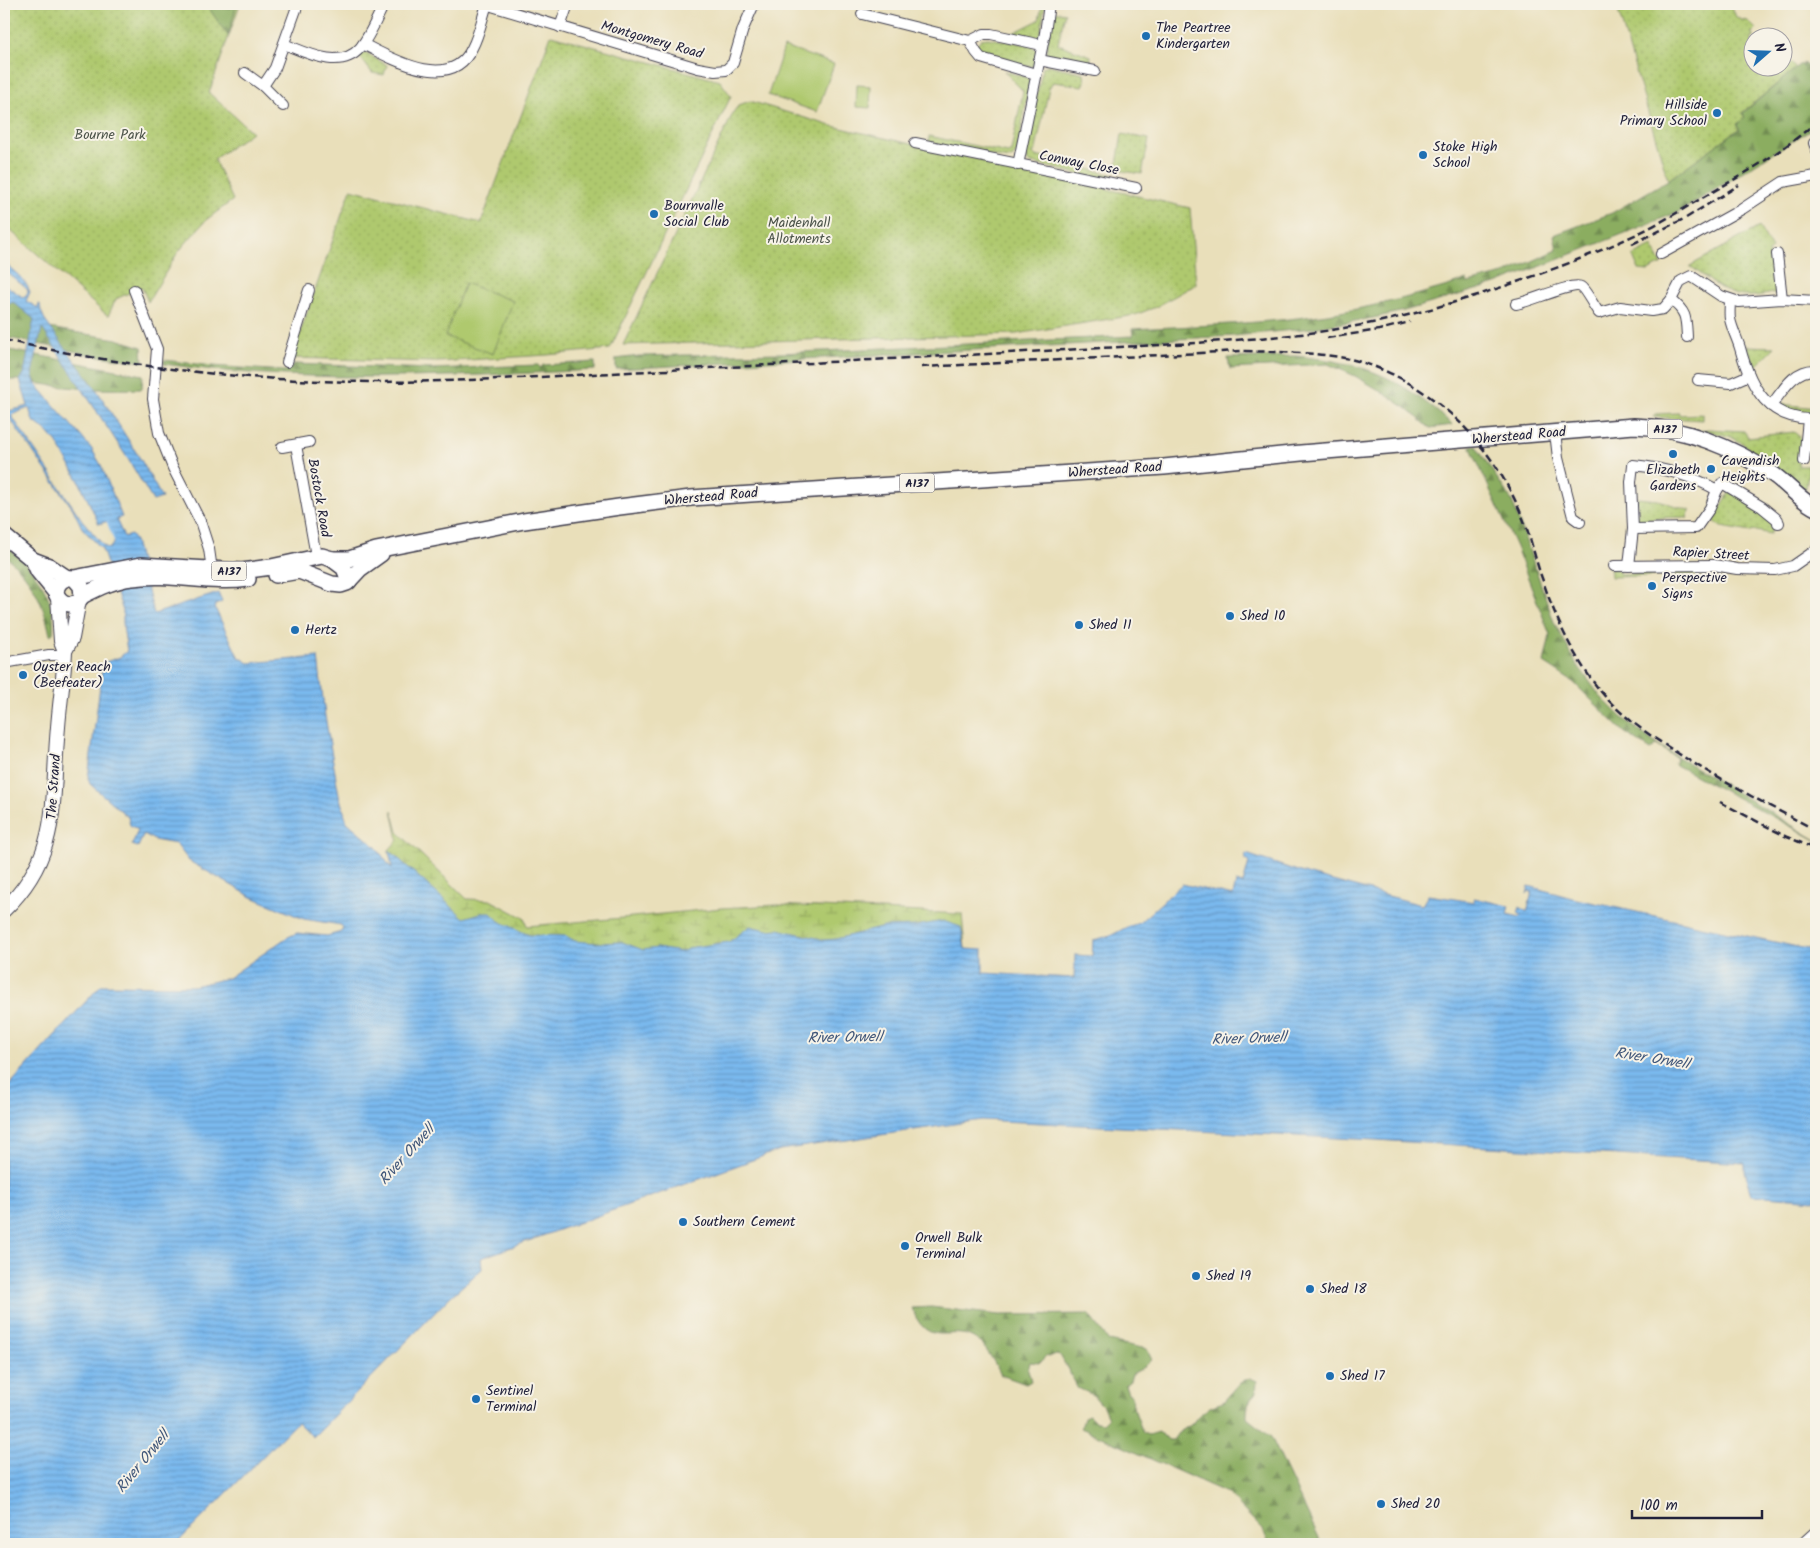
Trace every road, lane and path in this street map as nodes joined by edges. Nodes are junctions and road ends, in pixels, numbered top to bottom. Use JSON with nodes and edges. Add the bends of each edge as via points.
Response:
{"nodes":[{"id":1,"x":298,"y":4,"type":"edge"},
{"id":2,"x":384,"y":4,"type":"edge"},
{"id":3,"x":486,"y":4,"type":"edge"},
{"id":4,"x":568,"y":4,"type":"edge"},
{"id":5,"x":754,"y":4,"type":"edge"},
{"id":6,"x":1049,"y":4,"type":"edge"},
{"id":7,"x":862,"y":14,"type":"dead end"},
{"id":8,"x":560,"y":27,"type":"junction"},
{"id":9,"x":970,"y":40,"type":"junction"},
{"id":10,"x":284,"y":44,"type":"junction"},
{"id":11,"x":363,"y":44,"type":"junction"},
{"id":12,"x":1042,"y":45,"type":"junction"},
{"id":13,"x":1039,"y":60,"type":"junction"},
{"id":14,"x":1095,"y":71,"type":"dead end"},
{"id":15,"x":245,"y":73,"type":"dead end"},
{"id":16,"x":1036,"y":74,"type":"junction"},
{"id":17,"x":263,"y":86,"type":"junction"},
{"id":18,"x":283,"y":106,"type":"dead end"},
{"id":19,"x":915,"y":143,"type":"dead end"},
{"id":20,"x":1018,"y":165,"type":"junction"},
{"id":21,"x":1816,"y":176,"type":"edge"},
{"id":22,"x":1136,"y":188,"type":"dead end"},
{"id":23,"x":1661,"y":254,"type":"dead end"},
{"id":24,"x":1777,"y":254,"type":"dead end"},
{"id":25,"x":134,"y":290,"type":"dead end"},
{"id":26,"x":310,"y":290,"type":"dead end"},
{"id":27,"x":1782,"y":299,"type":"junction"},
{"id":28,"x":1671,"y":300,"type":"junction"},
{"id":29,"x":1730,"y":300,"type":"junction"},
{"id":30,"x":1816,"y":301,"type":"edge"},
{"id":31,"x":1516,"y":304,"type":"dead end"},
{"id":32,"x":1687,"y":337,"type":"dead end"},
{"id":33,"x":287,"y":362,"type":"dead end"},
{"id":34,"x":1816,"y":370,"type":"edge"},
{"id":35,"x":1749,"y":375,"type":"junction"},
{"id":36,"x":1698,"y":380,"type":"dead end"},
{"id":37,"x":1771,"y":406,"type":"junction"},
{"id":38,"x":1812,"y":419,"type":"edge"},
{"id":39,"x":1555,"y":432,"type":"junction"},
{"id":40,"x":309,"y":442,"type":"dead end"},
{"id":41,"x":296,"y":445,"type":"junction"},
{"id":42,"x":282,"y":447,"type":"dead end"},
{"id":43,"x":1804,"y":461,"type":"dead end"},
{"id":44,"x":1717,"y":490,"type":"junction"},
{"id":45,"x":1815,"y":509,"type":"edge"},
{"id":46,"x":1580,"y":522,"type":"dead end"},
{"id":47,"x":1779,"y":523,"type":"dead end"},
{"id":48,"x":1633,"y":529,"type":"junction"},
{"id":49,"x":4,"y":536,"type":"edge"},
{"id":50,"x":401,"y":545,"type":"junction"},
{"id":51,"x":1816,"y":550,"type":"edge"},
{"id":52,"x":316,"y":556,"type":"junction"},
{"id":53,"x":1816,"y":557,"type":"edge"},
{"id":54,"x":332,"y":559,"type":"junction"},
{"id":55,"x":1805,"y":559,"type":"junction"},
{"id":56,"x":33,"y":560,"type":"junction"},
{"id":57,"x":1614,"y":566,"type":"dead end"},
{"id":58,"x":1628,"y":566,"type":"junction"},
{"id":59,"x":212,"y":570,"type":"junction"},
{"id":60,"x":142,"y":571,"type":"junction"},
{"id":61,"x":70,"y":578,"type":"junction"},
{"id":62,"x":106,"y":578,"type":"junction"},
{"id":63,"x":349,"y":580,"type":"junction"},
{"id":64,"x":57,"y":595,"type":"junction"},
{"id":65,"x":80,"y":598,"type":"junction"},
{"id":66,"x":65,"y":653,"type":"junction"},
{"id":67,"x":4,"y":663,"type":"edge"},
{"id":68,"x":4,"y":910,"type":"edge"},
{"id":69,"x":1816,"y":1534,"type":"edge"},
{"id":70,"x":1805,"y":1544,"type":"edge"}],
"edges":[{"from":1,"to":10,"type":"street"},
{"from":2,"to":11,"type":"street"},
{"from":3,"to":8,"type":"street","name":"Montgomery Road"},
{"from":3,"to":11,"type":"street","via":[[472,50],[462,62],[445,70],[428,71],[394,60]]},
{"from":4,"to":8,"type":"street"},
{"from":5,"to":8,"type":"street","name":"Montgomery Road","via":[[733,63],[726,70],[715,72]]},
{"from":6,"to":12,"type":"street","name":"Conway Close"},
{"from":7,"to":9,"type":"street"},
{"from":9,"to":12,"type":"street","via":[[991,34]]},
{"from":9,"to":16,"type":"street","via":[[981,58]]},
{"from":10,"to":11,"type":"street","via":[[322,59],[335,60],[358,50]]},
{"from":10,"to":17,"type":"street","via":[[275,68]]},
{"from":12,"to":13,"type":"street","name":"Conway Close"},
{"from":13,"to":14,"type":"street"},
{"from":13,"to":16,"type":"street","name":"Conway Close"},
{"from":15,"to":17,"type":"street"},
{"from":16,"to":20,"type":"street","name":"Conway Close"},
{"from":17,"to":18,"type":"street"},
{"from":19,"to":20,"type":"street","name":"Conway Close"},
{"from":20,"to":22,"type":"street","name":"Conway Close"},
{"from":21,"to":23,"type":"street","via":[[1783,182],[1742,210]]},
{"from":24,"to":27,"type":"street"},
{"from":25,"to":59,"type":"street","via":[[157,349],[153,399],[159,433],[200,521]]},
{"from":26,"to":33,"type":"street"},
{"from":27,"to":29,"type":"street"},
{"from":27,"to":30,"type":"street"},
{"from":28,"to":29,"type":"street","via":[[1681,281],[1691,276]]},
{"from":28,"to":31,"type":"street","via":[[1658,310],[1620,307],[1599,313],[1584,288],[1575,285]]},
{"from":28,"to":32,"type":"street","via":[[1686,317]]},
{"from":29,"to":35,"type":"street","via":[[1730,318]]},
{"from":34,"to":37,"type":"street","via":[[1798,374]]},
{"from":35,"to":36,"type":"street","via":[[1731,383]]},
{"from":35,"to":37,"type":"street","via":[[1759,395]]},
{"from":37,"to":38,"type":"street","via":[[1792,418]]},
{"from":38,"to":43,"type":"street"},
{"from":39,"to":45,"type":"main road","name":"Wherstead Road","number":"A137","via":[[1634,426],[1690,435],[1754,463]]},
{"from":39,"to":46,"type":"street","via":[[1573,517]]},
{"from":39,"to":50,"type":"main road","name":"Wherstead Road","number":"A137","via":[[1164,467],[691,498],[524,521]]},
{"from":40,"to":41,"type":"street","name":"Bostock Road"},
{"from":41,"to":42,"type":"street","name":"Bostock Road"},
{"from":41,"to":52,"type":"street","name":"Bostock Road"},
{"from":44,"to":47,"type":"street","via":[[1722,483],[1762,507]]},
{"from":44,"to":48,"type":"street","via":[[1710,508],[1696,528]]},
{"from":44,"to":48,"type":"street","via":[[1675,472],[1633,465]]},
{"from":48,"to":58,"type":"street"},
{"from":49,"to":56,"type":"main road"},
{"from":50,"to":54,"type":"main road","name":"Wherstead Road","number":"A137","via":[[349,559]]},
{"from":50,"to":63,"type":"main road","name":"Wherstead Road","number":"A137","via":[[367,564]]},
{"from":51,"to":55,"type":"street","name":"Rapier Street"},
{"from":52,"to":54,"type":"main road","name":"Wherstead Road","number":"A137"},
{"from":52,"to":59,"type":"main road","name":"Wherstead Road","number":"A137","via":[[262,568]]},
{"from":53,"to":55,"type":"street","name":"Rapier Street"},
{"from":54,"to":63,"type":"main road","via":[[344,568]]},
{"from":55,"to":58,"type":"street","name":"Rapier Street","via":[[1775,570],[1714,565]]},
{"from":56,"to":61,"type":"main road"},
{"from":56,"to":64,"type":"main road"},
{"from":57,"to":58,"type":"street","name":"Rapier Street"},
{"from":59,"to":60,"type":"main road","name":"Wherstead Road","number":"A137"},
{"from":60,"to":62,"type":"main road","name":"Wherstead Road","number":"A137"},
{"from":60,"to":63,"type":"main road","name":"Wherstead Road","number":"A137","via":[[208,581],[239,581],[299,571],[332,584],[341,585]]},
{"from":61,"to":62,"type":"main road","name":"Wherstead Road","number":"A137"},
{"from":61,"to":64,"type":"main road","via":[[58,584]]},
{"from":61,"to":65,"type":"main road","via":[[81,586]]},
{"from":62,"to":65,"type":"main road","name":"Wherstead Road","number":"A137"},
{"from":64,"to":65,"type":"main road","via":[[60,601],[69,604]]},
{"from":64,"to":66,"type":"main road","name":"The Strand"},
{"from":65,"to":66,"type":"main road","name":"The Strand","via":[[72,638]]},
{"from":66,"to":67,"type":"street"},
{"from":66,"to":68,"type":"main road","name":"The Strand","via":[[48,842],[19,895]]},
{"from":69,"to":70,"type":"main road"}]}
